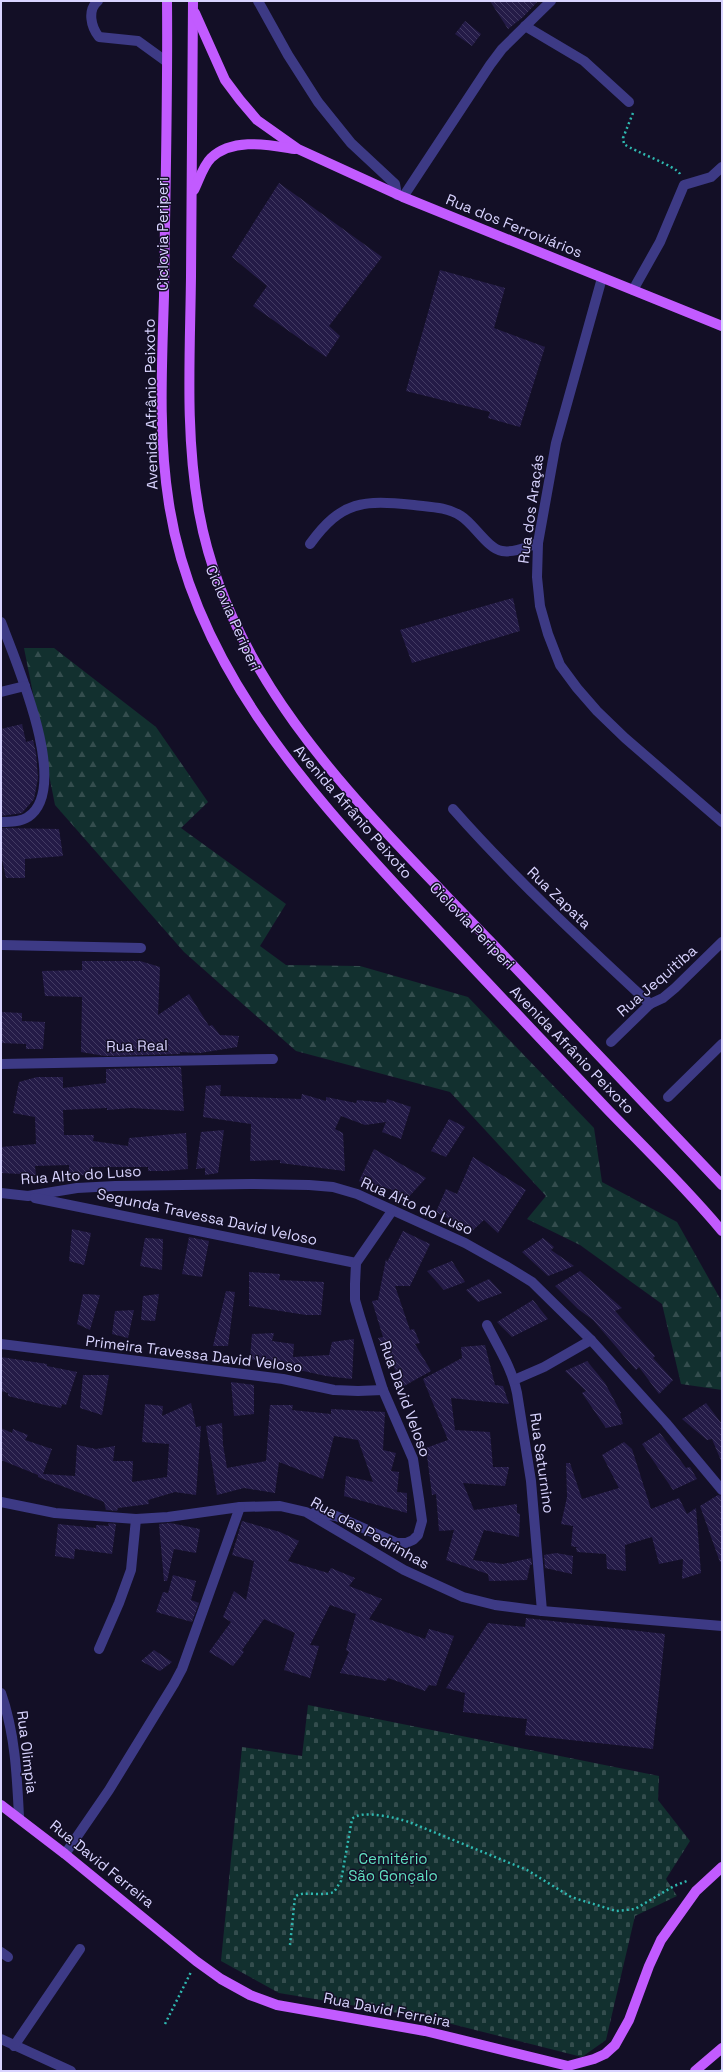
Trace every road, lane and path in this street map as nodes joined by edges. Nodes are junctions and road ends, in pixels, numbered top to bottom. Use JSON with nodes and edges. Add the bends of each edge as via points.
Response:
{"nodes":[{"id":1,"x":98,"y":1,"type":"edge"},
{"id":2,"x":167,"y":1,"type":"edge"},
{"id":3,"x":258,"y":1,"type":"edge"},
{"id":4,"x":551,"y":1,"type":"edge"},
{"id":5,"x":193,"y":4,"type":"edge"},
{"id":6,"x":525,"y":26,"type":"junction"},
{"id":7,"x":168,"y":62,"type":"junction"},
{"id":8,"x":629,"y":102,"type":"joint"},
{"id":9,"x":298,"y":150,"type":"junction"},
{"id":10,"x":722,"y":167,"type":"edge"},
{"id":11,"x":689,"y":184,"type":"junction"},
{"id":12,"x":192,"y":194,"type":"junction"},
{"id":13,"x":400,"y":196,"type":"junction"},
{"id":14,"x":602,"y":278,"type":"junction"},
{"id":15,"x":633,"y":290,"type":"junction"},
{"id":16,"x":722,"y":326,"type":"edge"},
{"id":17,"x":310,"y":544,"type":"dead end"},
{"id":18,"x":538,"y":544,"type":"junction"},
{"id":19,"x":1,"y":622,"type":"edge"},
{"id":20,"x":25,"y":686,"type":"junction"},
{"id":21,"x":1,"y":692,"type":"edge"},
{"id":22,"x":452,"y":809,"type":"dead end"},
{"id":23,"x":1,"y":822,"type":"edge"},
{"id":24,"x":722,"y":822,"type":"edge"},
{"id":25,"x":722,"y":942,"type":"edge"},
{"id":26,"x":1,"y":945,"type":"edge"},
{"id":27,"x":141,"y":948,"type":"dead end"},
{"id":28,"x":650,"y":1004,"type":"junction"},
{"id":29,"x":611,"y":1042,"type":"dead end"},
{"id":30,"x":722,"y":1044,"type":"edge"},
{"id":31,"x":273,"y":1059,"type":"dead end"},
{"id":32,"x":1,"y":1064,"type":"edge"},
{"id":33,"x":668,"y":1097,"type":"dead end"},
{"id":34,"x":722,"y":1185,"type":"edge"},
{"id":35,"x":1,"y":1193,"type":"edge"},
{"id":36,"x":28,"y":1196,"type":"junction"},
{"id":37,"x":392,"y":1211,"type":"junction"},
{"id":38,"x":722,"y":1231,"type":"edge"},
{"id":39,"x":356,"y":1263,"type":"junction"},
{"id":40,"x":487,"y":1325,"type":"dead end"},
{"id":41,"x":591,"y":1340,"type":"junction"},
{"id":42,"x":1,"y":1344,"type":"edge"},
{"id":43,"x":514,"y":1380,"type":"junction"},
{"id":44,"x":383,"y":1390,"type":"junction"},
{"id":45,"x":722,"y":1490,"type":"edge"},
{"id":46,"x":1,"y":1502,"type":"edge"},
{"id":47,"x":240,"y":1507,"type":"junction"},
{"id":48,"x":306,"y":1512,"type":"junction"},
{"id":49,"x":136,"y":1519,"type":"junction"},
{"id":50,"x":542,"y":1611,"type":"junction"},
{"id":51,"x":722,"y":1626,"type":"edge"},
{"id":52,"x":99,"y":1649,"type":"dead end"},
{"id":53,"x":1,"y":1693,"type":"edge"},
{"id":54,"x":1,"y":1804,"type":"edge"},
{"id":55,"x":19,"y":1817,"type":"junction"},
{"id":56,"x":65,"y":1854,"type":"junction"},
{"id":57,"x":722,"y":1867,"type":"edge"},
{"id":58,"x":689,"y":1880,"type":"dead end"},
{"id":59,"x":290,"y":1945,"type":"dead end"},
{"id":60,"x":80,"y":1949,"type":"dead end"},
{"id":61,"x":196,"y":1961,"type":"junction"},
{"id":62,"x":165,"y":2024,"type":"dead end"},
{"id":63,"x":1,"y":2039,"type":"edge"},
{"id":64,"x":14,"y":2046,"type":"junction"},
{"id":65,"x":722,"y":2048,"type":"edge"},
{"id":66,"x":71,"y":2071,"type":"edge"},
{"id":67,"x":695,"y":2071,"type":"edge"}],
"edges":[{"from":1,"to":7,"type":"street","via":[[91,16],[94,31],[100,37],[138,41]]},
{"from":2,"to":7,"type":"main road","name":"Avenida Afrânio Peixoto"},
{"from":3,"to":13,"type":"street","via":[[318,102],[351,143],[395,184]]},
{"from":4,"to":6,"type":"street"},
{"from":5,"to":9,"type":"main road","name":"Rua dos Ferroviários","via":[[225,80],[257,120]]},
{"from":5,"to":12,"type":"main road","name":"Avenida Afrânio Peixoto"},
{"from":6,"to":8,"type":"street","via":[[584,61]]},
{"from":6,"to":13,"type":"street","via":[[490,64]]},
{"from":7,"to":38,"type":"main road","name":"Avenida Afrânio Peixoto","via":[[162,378],[164,458],[168,502],[184,567],[201,614],[248,704],[280,751],[342,828]]},
{"from":8,"to":11,"type":"path","via":[[633,114],[623,138],[624,144],[676,169],[680,172],[680,180]]},
{"from":9,"to":12,"type":"main road","name":"Rua dos Ferroviários","via":[[263,144],[226,149],[212,158],[202,171]]},
{"from":9,"to":13,"type":"main road","name":"Rua dos Ferroviários"},
{"from":10,"to":11,"type":"street","via":[[711,177]]},
{"from":11,"to":15,"type":"street"},
{"from":12,"to":34,"type":"main road","name":"Avenida Afrânio Peixoto","via":[[189,425],[193,469],[199,514],[212,565],[249,652],[275,695],[335,776],[363,808]]},
{"from":13,"to":14,"type":"main road","name":"Rua dos Ferroviários"},
{"from":14,"to":15,"type":"main road","name":"Rua dos Ferroviários"},
{"from":14,"to":18,"type":"street","name":"Rua dos Araçás","via":[[561,420]]},
{"from":15,"to":16,"type":"main road","name":"Rua dos Ferroviários"},
{"from":17,"to":18,"type":"street","via":[[323,526],[337,514],[352,507],[377,502],[443,508],[460,515],[474,526],[495,549],[515,550]]},
{"from":18,"to":24,"type":"street","name":"Rua dos Araçás","via":[[537,577],[540,606],[560,665],[597,711]]},
{"from":19,"to":20,"type":"street"},
{"from":20,"to":21,"type":"street"},
{"from":20,"to":23,"type":"street","via":[[40,742],[44,785],[39,804],[28,817],[12,822]]},
{"from":22,"to":28,"type":"street","name":"Rua Zapata","via":[[556,917]]},
{"from":25,"to":28,"type":"street","name":"Rua Jequitiba","via":[[675,988]]},
{"from":26,"to":27,"type":"street"},
{"from":28,"to":29,"type":"street","name":"Rua Jequitiba"},
{"from":30,"to":33,"type":"street"},
{"from":31,"to":32,"type":"street","name":"Rua Real"},
{"from":35,"to":36,"type":"street","name":"Rua Alto do Luso"},
{"from":36,"to":37,"type":"street","name":"Rua Alto do Luso","via":[[77,1188],[115,1186],[309,1185],[357,1194]]},
{"from":36,"to":39,"type":"street","name":"Segunda Travessa David Veloso"},
{"from":37,"to":39,"type":"street"},
{"from":37,"to":41,"type":"street","name":"Rua Alto do Luso","via":[[465,1243],[532,1282]]},
{"from":39,"to":44,"type":"street","name":"Rua David Veloso","via":[[356,1300]]},
{"from":40,"to":43,"type":"street","name":"Rua Saturnino"},
{"from":41,"to":43,"type":"street","via":[[544,1367]]},
{"from":41,"to":45,"type":"street","name":"Rua Alto do Luso"},
{"from":42,"to":44,"type":"street","name":"Primeira Travessa David Veloso","via":[[277,1378],[334,1390]]},
{"from":43,"to":50,"type":"street","name":"Rua Saturnino","via":[[531,1481]]},
{"from":44,"to":48,"type":"street","name":"Rua David Veloso","via":[[413,1459],[422,1521],[418,1535],[406,1543],[397,1543],[336,1516]]},
{"from":46,"to":49,"type":"street","name":"Rua das Pedrinhas","via":[[55,1513]]},
{"from":47,"to":48,"type":"street","name":"Rua das Pedrinhas","via":[[280,1506]]},
{"from":47,"to":49,"type":"street","name":"Rua das Pedrinhas"},
{"from":47,"to":56,"type":"street","via":[[182,1669],[109,1790]]},
{"from":48,"to":50,"type":"street","name":"Rua das Pedrinhas","via":[[404,1570],[443,1589],[495,1605]]},
{"from":49,"to":52,"type":"street","via":[[131,1570]]},
{"from":50,"to":51,"type":"street","name":"Rua das Pedrinhas"},
{"from":53,"to":55,"type":"street","name":"Rua Olimpia","via":[[7,1709],[16,1761]]},
{"from":54,"to":55,"type":"main road","name":"Rua David Ferreira"},
{"from":55,"to":56,"type":"main road","name":"Rua David Ferreira"},
{"from":56,"to":61,"type":"main road","name":"Rua David Ferreira"},
{"from":57,"to":61,"type":"main road","name":"Rua David Ferreira","via":[[696,1891],[661,1940],[629,2020],[615,2045],[605,2054],[581,2064],[557,2064],[425,2031],[277,2005],[239,1989]]},
{"from":58,"to":59,"type":"path","via":[[635,1909],[616,1911],[571,1897],[527,1870],[409,1822],[359,1814],[352,1819],[341,1881],[334,1892],[321,1896],[301,1894],[295,1898]]},
{"from":60,"to":64,"type":"street"},
{"from":61,"to":62,"type":"path"},
{"from":63,"to":64,"type":"street"},
{"from":64,"to":66,"type":"street"},
{"from":65,"to":67,"type":"main road"}]}
